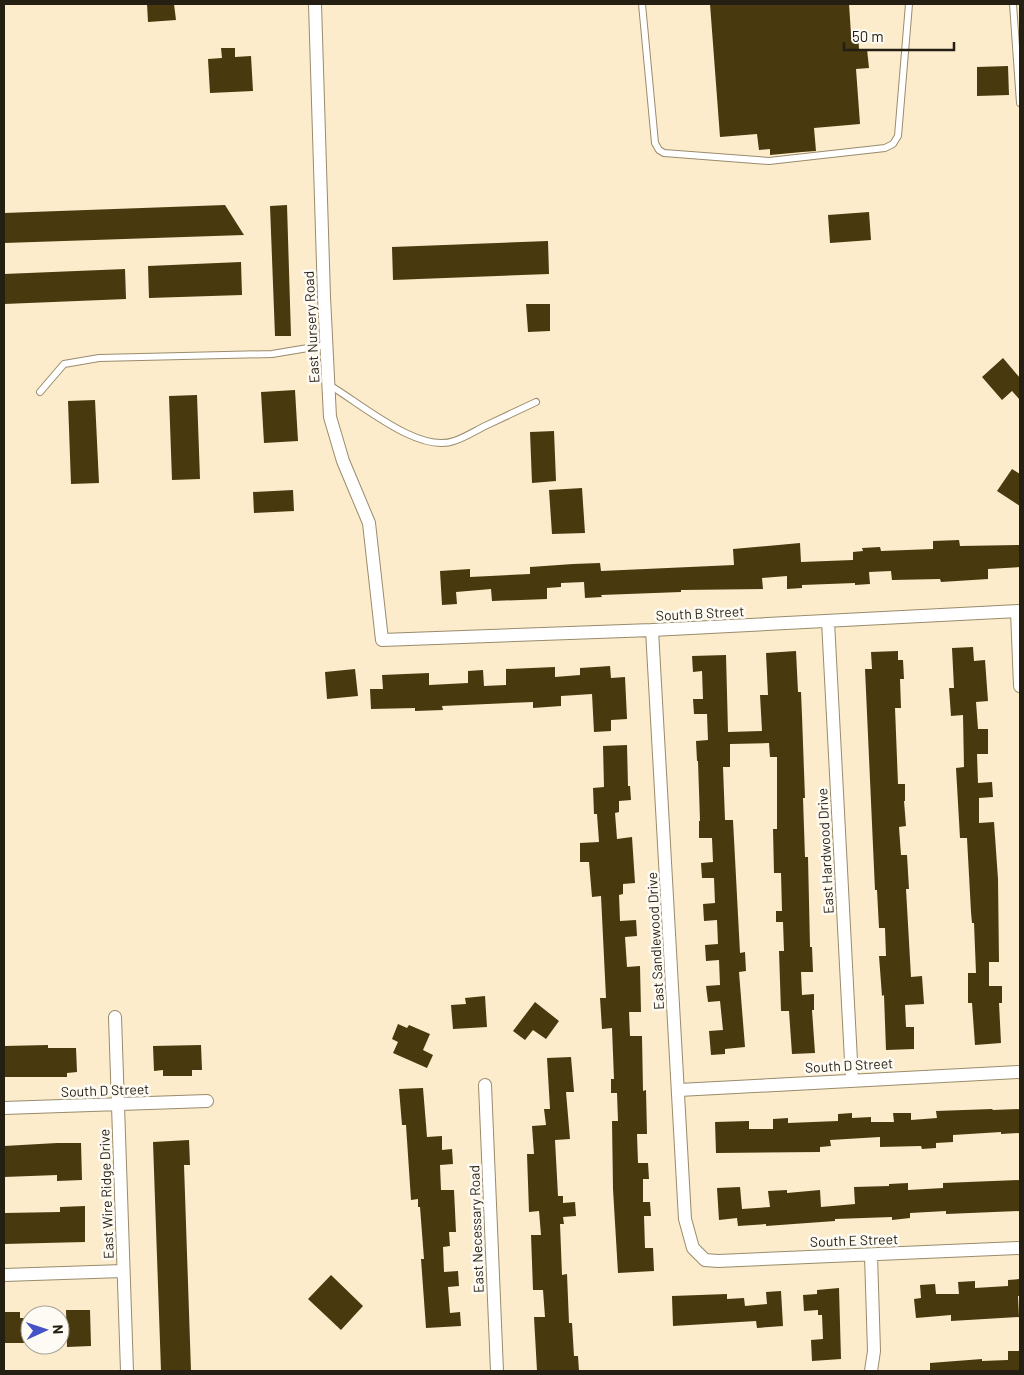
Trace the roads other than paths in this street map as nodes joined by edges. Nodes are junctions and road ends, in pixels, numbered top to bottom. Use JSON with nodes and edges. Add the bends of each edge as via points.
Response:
{"nodes":[{"id":1,"x":315,"y":4,"type":"edge"},
{"id":2,"x":642,"y":4,"type":"edge"},
{"id":3,"x":909,"y":4,"type":"edge"},
{"id":4,"x":1013,"y":4,"type":"edge"},
{"id":5,"x":1020,"y":103,"type":"edge"},
{"id":6,"x":326,"y":344,"type":"junction"},
{"id":7,"x":328,"y":385,"type":"junction"},
{"id":8,"x":40,"y":392,"type":"dead end"},
{"id":9,"x":536,"y":402,"type":"dead end"},
{"id":10,"x":1019,"y":611,"type":"edge"},
{"id":11,"x":828,"y":621,"type":"junction"},
{"id":12,"x":652,"y":630,"type":"junction"},
{"id":13,"x":382,"y":640,"type":"joint"},
{"id":14,"x":1020,"y":686,"type":"edge"},
{"id":15,"x":115,"y":1017,"type":"dead end"},
{"id":16,"x":1020,"y":1072,"type":"edge"},
{"id":17,"x":852,"y":1080,"type":"junction"},
{"id":18,"x":485,"y":1085,"type":"dead end"},
{"id":19,"x":679,"y":1090,"type":"junction"},
{"id":20,"x":207,"y":1101,"type":"dead end"},
{"id":21,"x":118,"y":1105,"type":"junction"},
{"id":22,"x":4,"y":1108,"type":"edge"},
{"id":23,"x":693,"y":1248,"type":"joint"},
{"id":24,"x":1020,"y":1248,"type":"edge"},
{"id":25,"x":871,"y":1255,"type":"junction"},
{"id":26,"x":123,"y":1271,"type":"junction"},
{"id":27,"x":4,"y":1275,"type":"edge"},
{"id":28,"x":127,"y":1371,"type":"edge"},
{"id":29,"x":497,"y":1371,"type":"edge"},
{"id":30,"x":872,"y":1371,"type":"edge"}],
"edges":[{"from":1,"to":6,"type":"street","name":"East Nursery Road"},
{"from":2,"to":3,"type":"lane","via":[[655,143],[659,150],[768,161],[885,148],[892,144],[898,136]]},
{"from":4,"to":5,"type":"lane"},
{"from":6,"to":7,"type":"street","name":"East Nursery Road"},
{"from":6,"to":8,"type":"lane","via":[[272,354],[99,358],[64,364]]},
{"from":7,"to":9,"type":"lane","via":[[398,430],[437,443],[452,442]]},
{"from":7,"to":13,"type":"street","name":"East Nursery Road","via":[[330,417],[343,461],[369,523]]},
{"from":10,"to":11,"type":"street","name":"South B Street"},
{"from":10,"to":14,"type":"street"},
{"from":11,"to":12,"type":"street","name":"South B Street"},
{"from":11,"to":17,"type":"street","name":"East Hardwood Drive"},
{"from":12,"to":13,"type":"street","name":"South B Street"},
{"from":12,"to":19,"type":"street","name":"East Sandlewood Drive"},
{"from":15,"to":21,"type":"street","name":"East Wire Ridge Drive"},
{"from":16,"to":17,"type":"street","name":"South D Street"},
{"from":17,"to":19,"type":"street","name":"South D Street"},
{"from":18,"to":29,"type":"street","name":"East Necessary Road"},
{"from":19,"to":23,"type":"street","name":"East Sandlewood Drive","via":[[685,1219]]},
{"from":20,"to":21,"type":"street","name":"South D Street"},
{"from":21,"to":22,"type":"street","name":"South D Street"},
{"from":21,"to":26,"type":"street","name":"East Wire Ridge Drive"},
{"from":23,"to":25,"type":"street","name":"South E Street","via":[[705,1260]]},
{"from":24,"to":25,"type":"street","name":"South E Street"},
{"from":25,"to":30,"type":"street","via":[[874,1304]]},
{"from":26,"to":27,"type":"street"},
{"from":26,"to":28,"type":"street","name":"East Wire Ridge Drive"}]}
